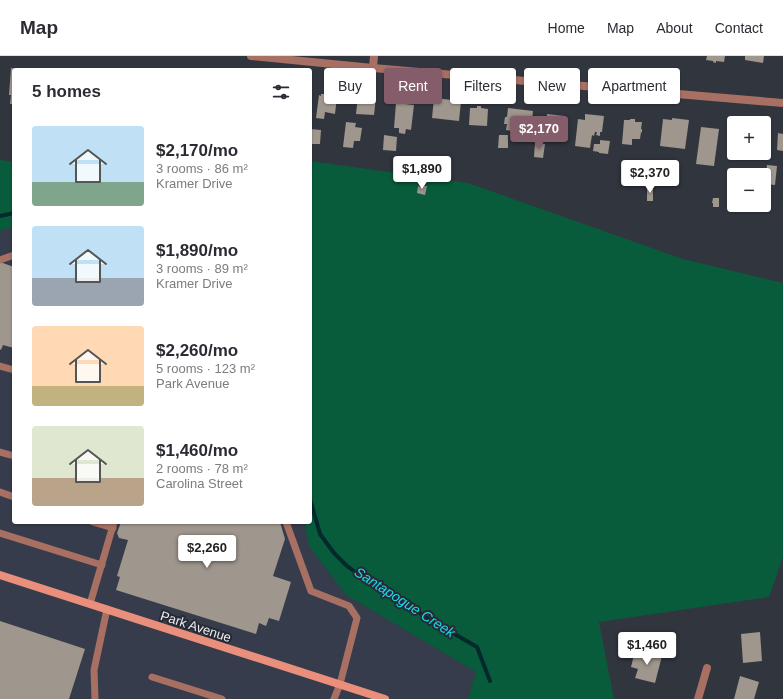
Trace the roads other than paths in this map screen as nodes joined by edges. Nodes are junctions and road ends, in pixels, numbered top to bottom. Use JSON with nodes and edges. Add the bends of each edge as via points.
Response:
{"nodes":[{"id":1,"x":250,"y":56,"type":"edge"},
{"id":2,"x":374,"y":56,"type":"edge"},
{"id":3,"x":373,"y":68,"type":"joint"},
{"id":4,"x":376,"y":68,"type":"edge"},
{"id":5,"x":783,"y":102,"type":"edge"},
{"id":6,"x":12,"y":255,"type":"edge"},
{"id":7,"x":0,"y":260,"type":"edge"},
{"id":8,"x":0,"y":366,"type":"edge"},
{"id":9,"x":12,"y":369,"type":"edge"},
{"id":10,"x":0,"y":452,"type":"edge"},
{"id":11,"x":12,"y":455,"type":"edge"},
{"id":12,"x":0,"y":492,"type":"edge"},
{"id":13,"x":12,"y":496,"type":"edge"},
{"id":14,"x":287,"y":524,"type":"edge"},
{"id":15,"x":114,"y":525,"type":"edge"},
{"id":16,"x":0,"y":533,"type":"edge"},
{"id":17,"x":102,"y":564,"type":"junction"},
{"id":18,"x":0,"y":575,"type":"edge"},
{"id":19,"x":90,"y":604,"type":"junction"},
{"id":20,"x":107,"y":609,"type":"junction"},
{"id":21,"x":707,"y":668,"type":"dead end"},
{"id":22,"x":152,"y":677,"type":"dead end"},
{"id":23,"x":340,"y":684,"type":"junction"},
{"id":24,"x":95,"y":699,"type":"edge"},
{"id":25,"x":222,"y":699,"type":"edge"},
{"id":26,"x":334,"y":699,"type":"edge"},
{"id":27,"x":385,"y":699,"type":"edge"},
{"id":28,"x":698,"y":699,"type":"edge"}],
"edges":[{"from":1,"to":3,"type":"street"},
{"from":2,"to":3,"type":"street"},
{"from":4,"to":5,"type":"street"},
{"from":6,"to":7,"type":"lane"},
{"from":8,"to":9,"type":"lane"},
{"from":10,"to":11,"type":"lane"},
{"from":12,"to":13,"type":"lane"},
{"from":14,"to":23,"type":"lane","via":[[311,591],[349,606],[357,618]]},
{"from":15,"to":17,"type":"lane"},
{"from":16,"to":17,"type":"lane"},
{"from":17,"to":19,"type":"lane"},
{"from":18,"to":19,"type":"street","name":"Park Avenue"},
{"from":19,"to":20,"type":"street","name":"Park Avenue"},
{"from":20,"to":23,"type":"street","name":"Park Avenue"},
{"from":20,"to":24,"type":"lane","via":[[94,670]]},
{"from":21,"to":28,"type":"street"},
{"from":22,"to":25,"type":"lane"},
{"from":23,"to":26,"type":"lane"},
{"from":23,"to":27,"type":"street","name":"Park Avenue"}]}
